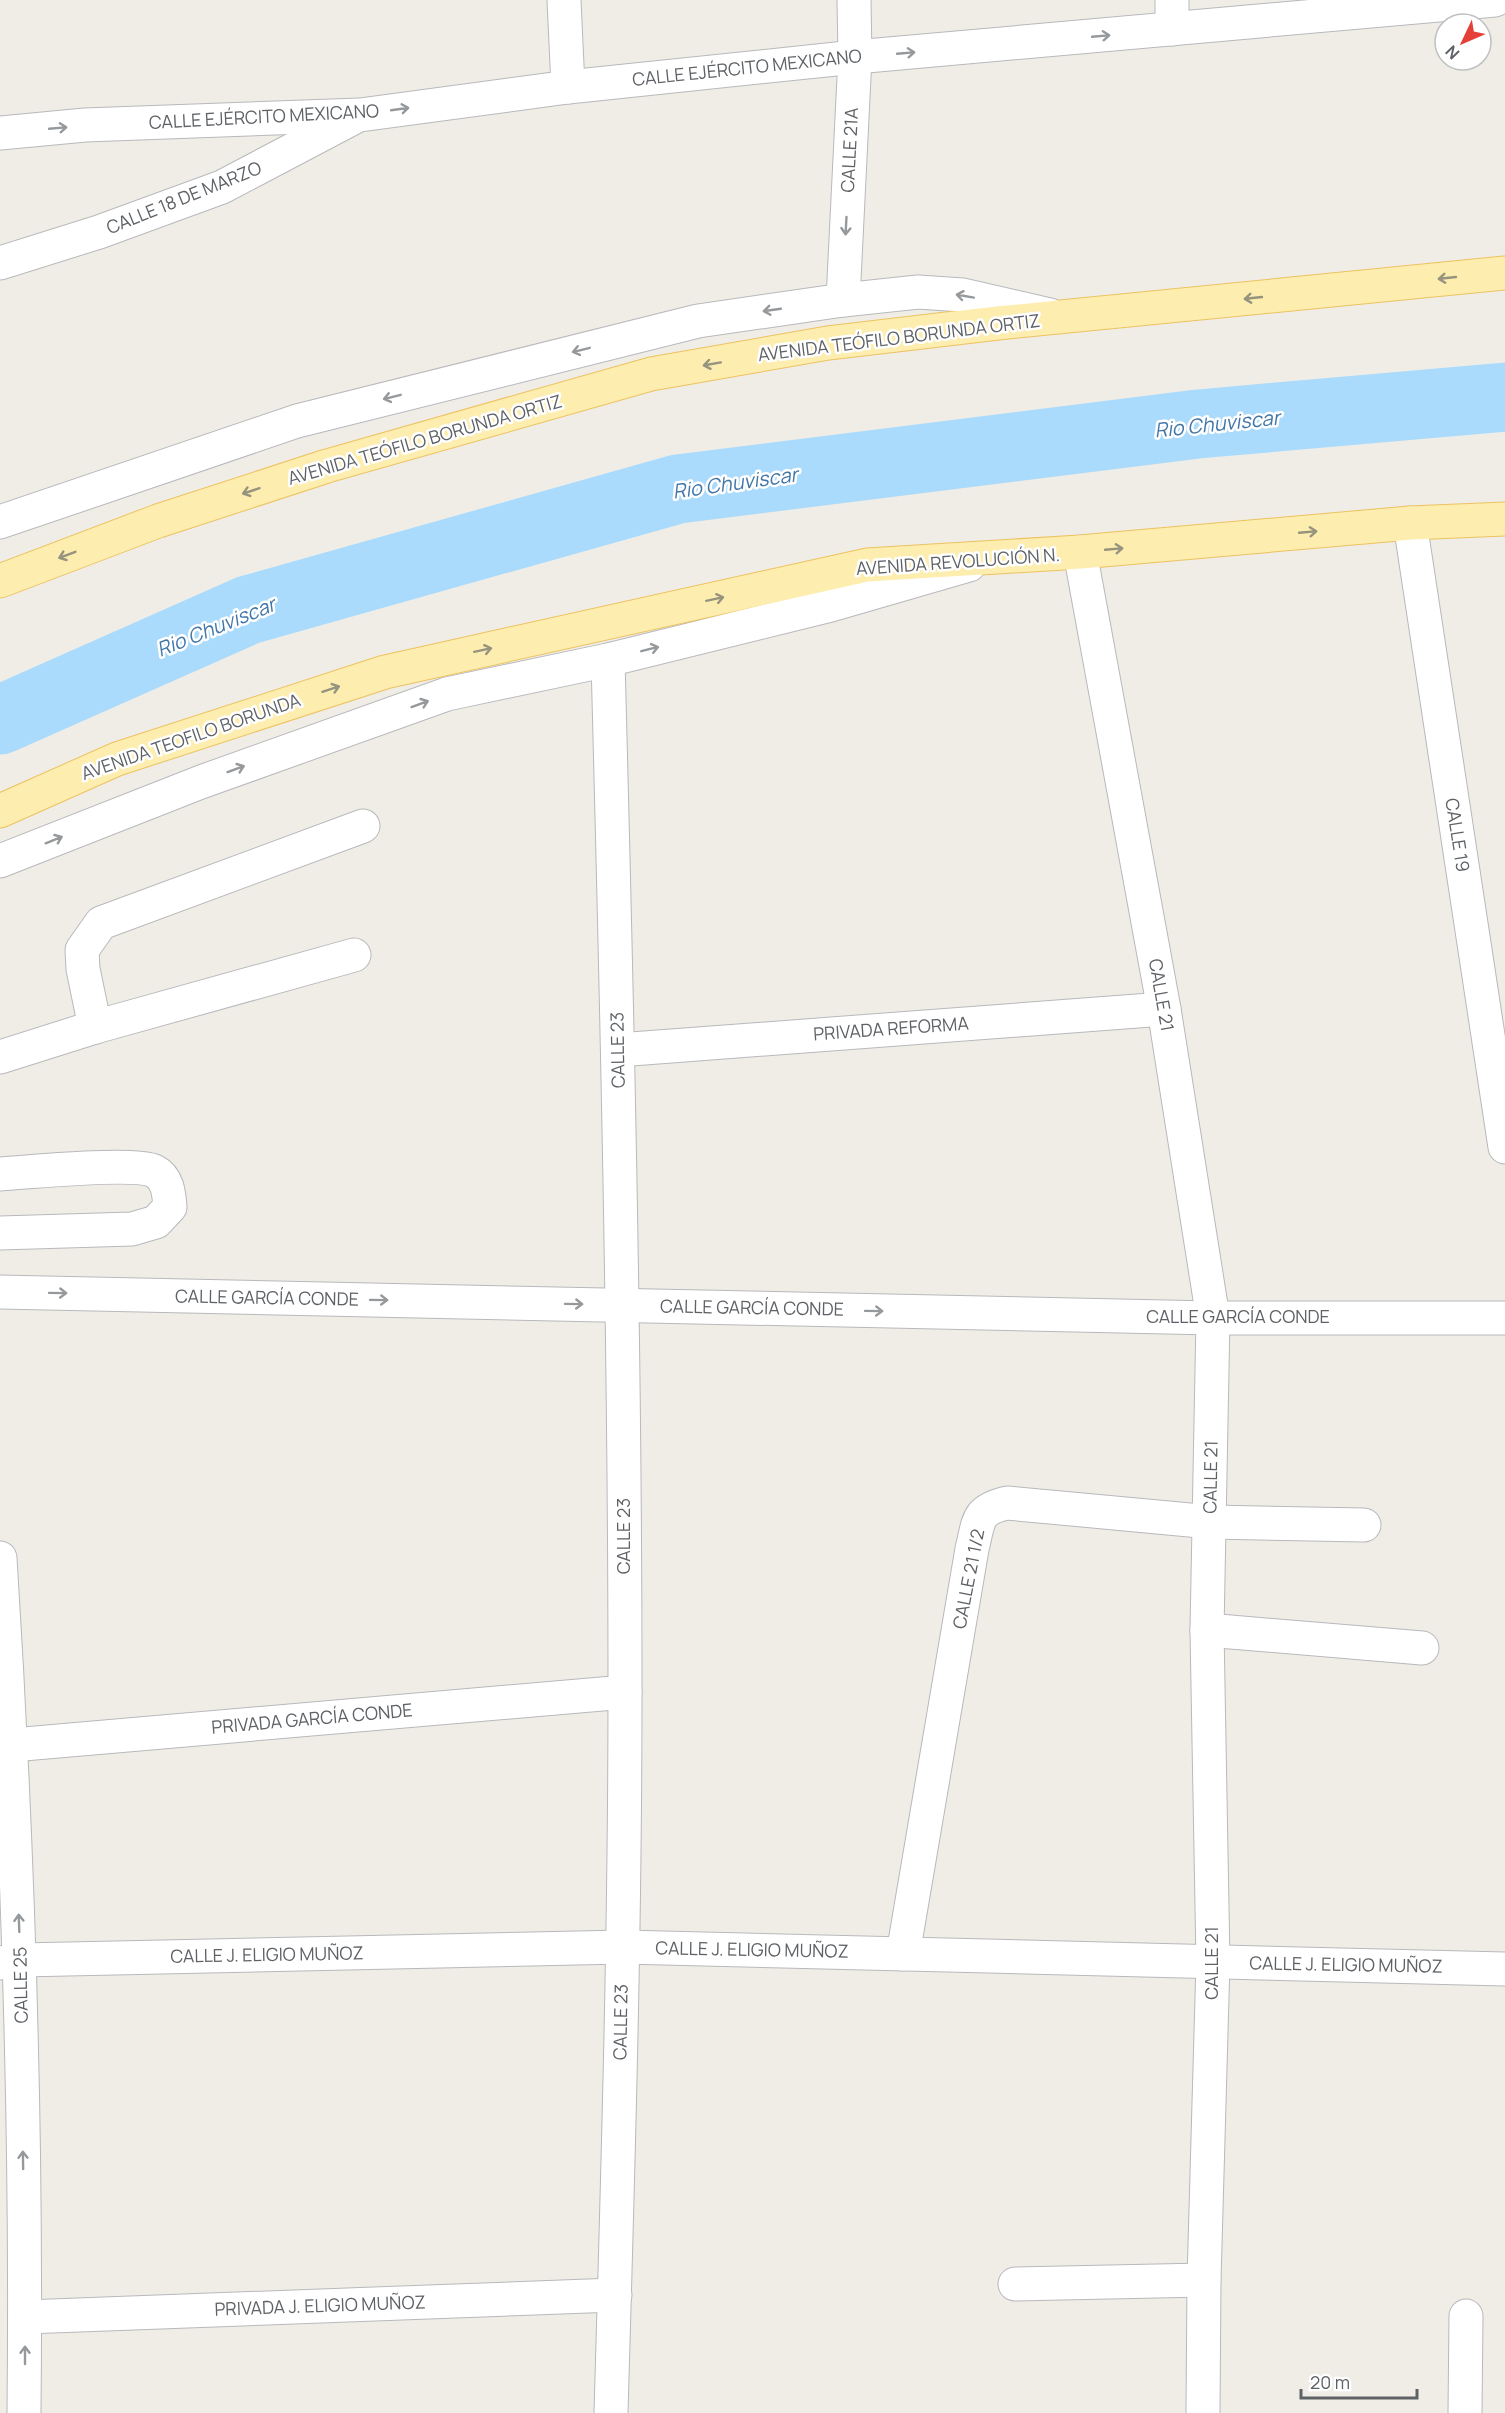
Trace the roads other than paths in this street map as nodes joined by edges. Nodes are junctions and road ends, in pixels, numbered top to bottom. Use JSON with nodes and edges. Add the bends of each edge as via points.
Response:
{"nodes":[{"id":1,"x":564,"y":0,"type":"edge"},
{"id":2,"x":854,"y":0,"type":"edge"},
{"id":3,"x":1495,"y":0,"type":"edge"},
{"id":4,"x":1376,"y":5,"type":"edge"},
{"id":5,"x":1172,"y":15,"type":"edge"},
{"id":6,"x":855,"y":57,"type":"junction"},
{"id":7,"x":568,"y":87,"type":"junction"},
{"id":8,"x":360,"y":115,"type":"junction"},
{"id":9,"x":0,"y":133,"type":"edge"},
{"id":10,"x":0,"y":263,"type":"edge"},
{"id":11,"x":1505,"y":273,"type":"edge"},
{"id":12,"x":843,"y":300,"type":"junction"},
{"id":13,"x":1063,"y":318,"type":"junction"},
{"id":14,"x":1505,"y":519,"type":"edge"},
{"id":15,"x":0,"y":522,"type":"edge"},
{"id":16,"x":1410,"y":523,"type":"junction"},
{"id":17,"x":1080,"y":552,"type":"junction"},
{"id":18,"x":986,"y":559,"type":"junction"},
{"id":19,"x":0,"y":581,"type":"edge"},
{"id":20,"x":608,"y":660,"type":"junction"},
{"id":21,"x":385,"y":672,"type":"joint"},
{"id":22,"x":0,"y":811,"type":"edge"},
{"id":23,"x":363,"y":826,"type":"dead end"},
{"id":24,"x":0,"y":861,"type":"edge"},
{"id":25,"x":354,"y":955,"type":"dead end"},
{"id":26,"x":1164,"y":1009,"type":"junction"},
{"id":27,"x":95,"y":1027,"type":"junction"},
{"id":28,"x":618,"y":1050,"type":"junction"},
{"id":29,"x":0,"y":1057,"type":"edge"},
{"id":30,"x":1505,"y":1147,"type":"edge"},
{"id":31,"x":0,"y":1174,"type":"edge"},
{"id":32,"x":0,"y":1233,"type":"edge"},
{"id":33,"x":0,"y":1292,"type":"edge"},
{"id":34,"x":623,"y":1305,"type":"junction"},
{"id":35,"x":1213,"y":1318,"type":"junction"},
{"id":36,"x":1505,"y":1318,"type":"edge"},
{"id":37,"x":1211,"y":1522,"type":"junction"},
{"id":38,"x":1364,"y":1525,"type":"dead end"},
{"id":39,"x":0,"y":1558,"type":"edge"},
{"id":40,"x":1207,"y":1630,"type":"junction"},
{"id":41,"x":1422,"y":1648,"type":"dead end"},
{"id":42,"x":625,"y":1692,"type":"junction"},
{"id":43,"x":6,"y":1745,"type":"edge"},
{"id":44,"x":623,"y":1947,"type":"junction"},
{"id":45,"x":903,"y":1954,"type":"junction"},
{"id":46,"x":10,"y":1962,"type":"edge"},
{"id":47,"x":1213,"y":1962,"type":"junction"},
{"id":48,"x":1505,"y":1969,"type":"edge"},
{"id":49,"x":1204,"y":2280,"type":"junction"},
{"id":50,"x":1015,"y":2284,"type":"dead end"},
{"id":51,"x":615,"y":2295,"type":"junction"},
{"id":52,"x":1466,"y":2316,"type":"dead end"},
{"id":53,"x":25,"y":2317,"type":"junction"},
{"id":54,"x":24,"y":2413,"type":"edge"},
{"id":55,"x":611,"y":2413,"type":"edge"},
{"id":56,"x":1203,"y":2413,"type":"edge"},
{"id":57,"x":1465,"y":2413,"type":"edge"}],
"edges":[{"from":1,"to":7,"type":"street"},
{"from":2,"to":6,"type":"street","name":"CALLE 21A"},
{"from":3,"to":4,"type":"street","name":"CALLE EJÉRCITO MEXICANO"},
{"from":4,"to":5,"type":"street","name":"CALLE EJÉRCITO MEXICANO"},
{"from":6,"to":5,"type":"street","name":"CALLE EJÉRCITO MEXICANO","one_way":true},
{"from":6,"to":7,"type":"street","name":"CALLE EJÉRCITO MEXICANO"},
{"from":6,"to":12,"type":"street","name":"CALLE 21A","one_way":true},
{"from":8,"to":7,"type":"street","name":"CALLE EJÉRCITO MEXICANO","one_way":true},
{"from":9,"to":8,"type":"street","name":"CALLE EJÉRCITO MEXICANO","one_way":true,"via":[[85,125]]},
{"from":8,"to":10,"type":"street","name":"CALLE 18 DE MARZO","via":[[222,186],[99,232]]},
{"from":11,"to":13,"type":"main road","name":"AVENIDA TEÓFILO BORUNDA ORTIZ","one_way":true},
{"from":13,"to":12,"type":"street","one_way":true,"via":[[963,295],[918,292]]},
{"from":12,"to":15,"type":"street","one_way":true,"via":[[698,321],[297,421]]},
{"from":13,"to":19,"type":"main road","name":"AVENIDA TEÓFILO BORUNDA ORTIZ","one_way":true,"via":[[828,343],[651,374],[327,466],[158,521]]},
{"from":14,"to":16,"type":"main road","name":"AVENIDA REVOLUCIÓN N."},
{"from":17,"to":16,"type":"main road","name":"AVENIDA REVOLUCIÓN N.","one_way":true},
{"from":16,"to":30,"type":"street","name":"CALLE 19"},
{"from":17,"to":18,"type":"main road","name":"AVENIDA REVOLUCIÓN N."},
{"from":17,"to":26,"type":"street","name":"CALLE 21"},
{"from":20,"to":18,"type":"street","one_way":true,"via":[[831,605]]},
{"from":21,"to":18,"type":"main road","name":"AVENIDA REVOLUCIÓN N.","one_way":true,"via":[[867,566]]},
{"from":24,"to":20,"type":"street","one_way":true,"via":[[201,782],[447,694]]},
{"from":20,"to":28,"type":"street","name":"CALLE 23"},
{"from":22,"to":21,"type":"main road","name":"AVENIDA TEOFILO BORUNDA","one_way":true,"via":[[117,759]]},
{"from":23,"to":27,"type":"street","via":[[100,922],[82,950]]},
{"from":25,"to":27,"type":"street"},
{"from":26,"to":28,"type":"street","name":"PRIVADA REFORMA"},
{"from":26,"to":35,"type":"street","name":"CALLE 21"},
{"from":27,"to":29,"type":"street"},
{"from":28,"to":34,"type":"street","name":"CALLE 23"},
{"from":31,"to":32,"type":"street","via":[[130,1167],[154,1171],[169,1187],[170,1207],[156,1222],[132,1229]]},
{"from":33,"to":34,"type":"street","name":"CALLE GARCÍA CONDE","one_way":true},
{"from":34,"to":35,"type":"street","name":"CALLE GARCÍA CONDE","one_way":true},
{"from":34,"to":42,"type":"street","name":"CALLE 23"},
{"from":35,"to":36,"type":"street","name":"CALLE GARCÍA CONDE"},
{"from":35,"to":37,"type":"street","name":"CALLE 21"},
{"from":37,"to":38,"type":"street","name":"CALLE 21 1/2"},
{"from":37,"to":40,"type":"street","name":"CALLE 21"},
{"from":37,"to":45,"type":"street","name":"CALLE 21 1/2","via":[[1007,1503],[989,1507],[982,1516],[970,1561]]},
{"from":39,"to":43,"type":"street","name":"CALLE 25"},
{"from":40,"to":41,"type":"street"},
{"from":40,"to":47,"type":"street","name":"CALLE 21"},
{"from":42,"to":43,"type":"street","name":"PRIVADA GARCÍA CONDE"},
{"from":42,"to":44,"type":"street","name":"CALLE 23"},
{"from":46,"to":43,"type":"street","name":"CALLE 25","one_way":true},
{"from":44,"to":45,"type":"street","name":"CALLE J. ELIGIO MUÑOZ"},
{"from":44,"to":46,"type":"street","name":"CALLE J. ELIGIO MUÑOZ"},
{"from":44,"to":51,"type":"street","name":"CALLE 23"},
{"from":45,"to":47,"type":"street","name":"CALLE J. ELIGIO MUÑOZ"},
{"from":53,"to":46,"type":"street","name":"CALLE 25","one_way":true},
{"from":47,"to":48,"type":"street","name":"CALLE J. ELIGIO MUÑOZ"},
{"from":47,"to":49,"type":"street","name":"CALLE 21"},
{"from":49,"to":50,"type":"street"},
{"from":49,"to":56,"type":"street","name":"CALLE 21"},
{"from":51,"to":53,"type":"street","name":"PRIVADA J. ELIGIO MUÑOZ"},
{"from":51,"to":55,"type":"street","name":"CALLE 23"},
{"from":52,"to":57,"type":"street"},
{"from":54,"to":53,"type":"street","name":"CALLE 25","one_way":true}]}
